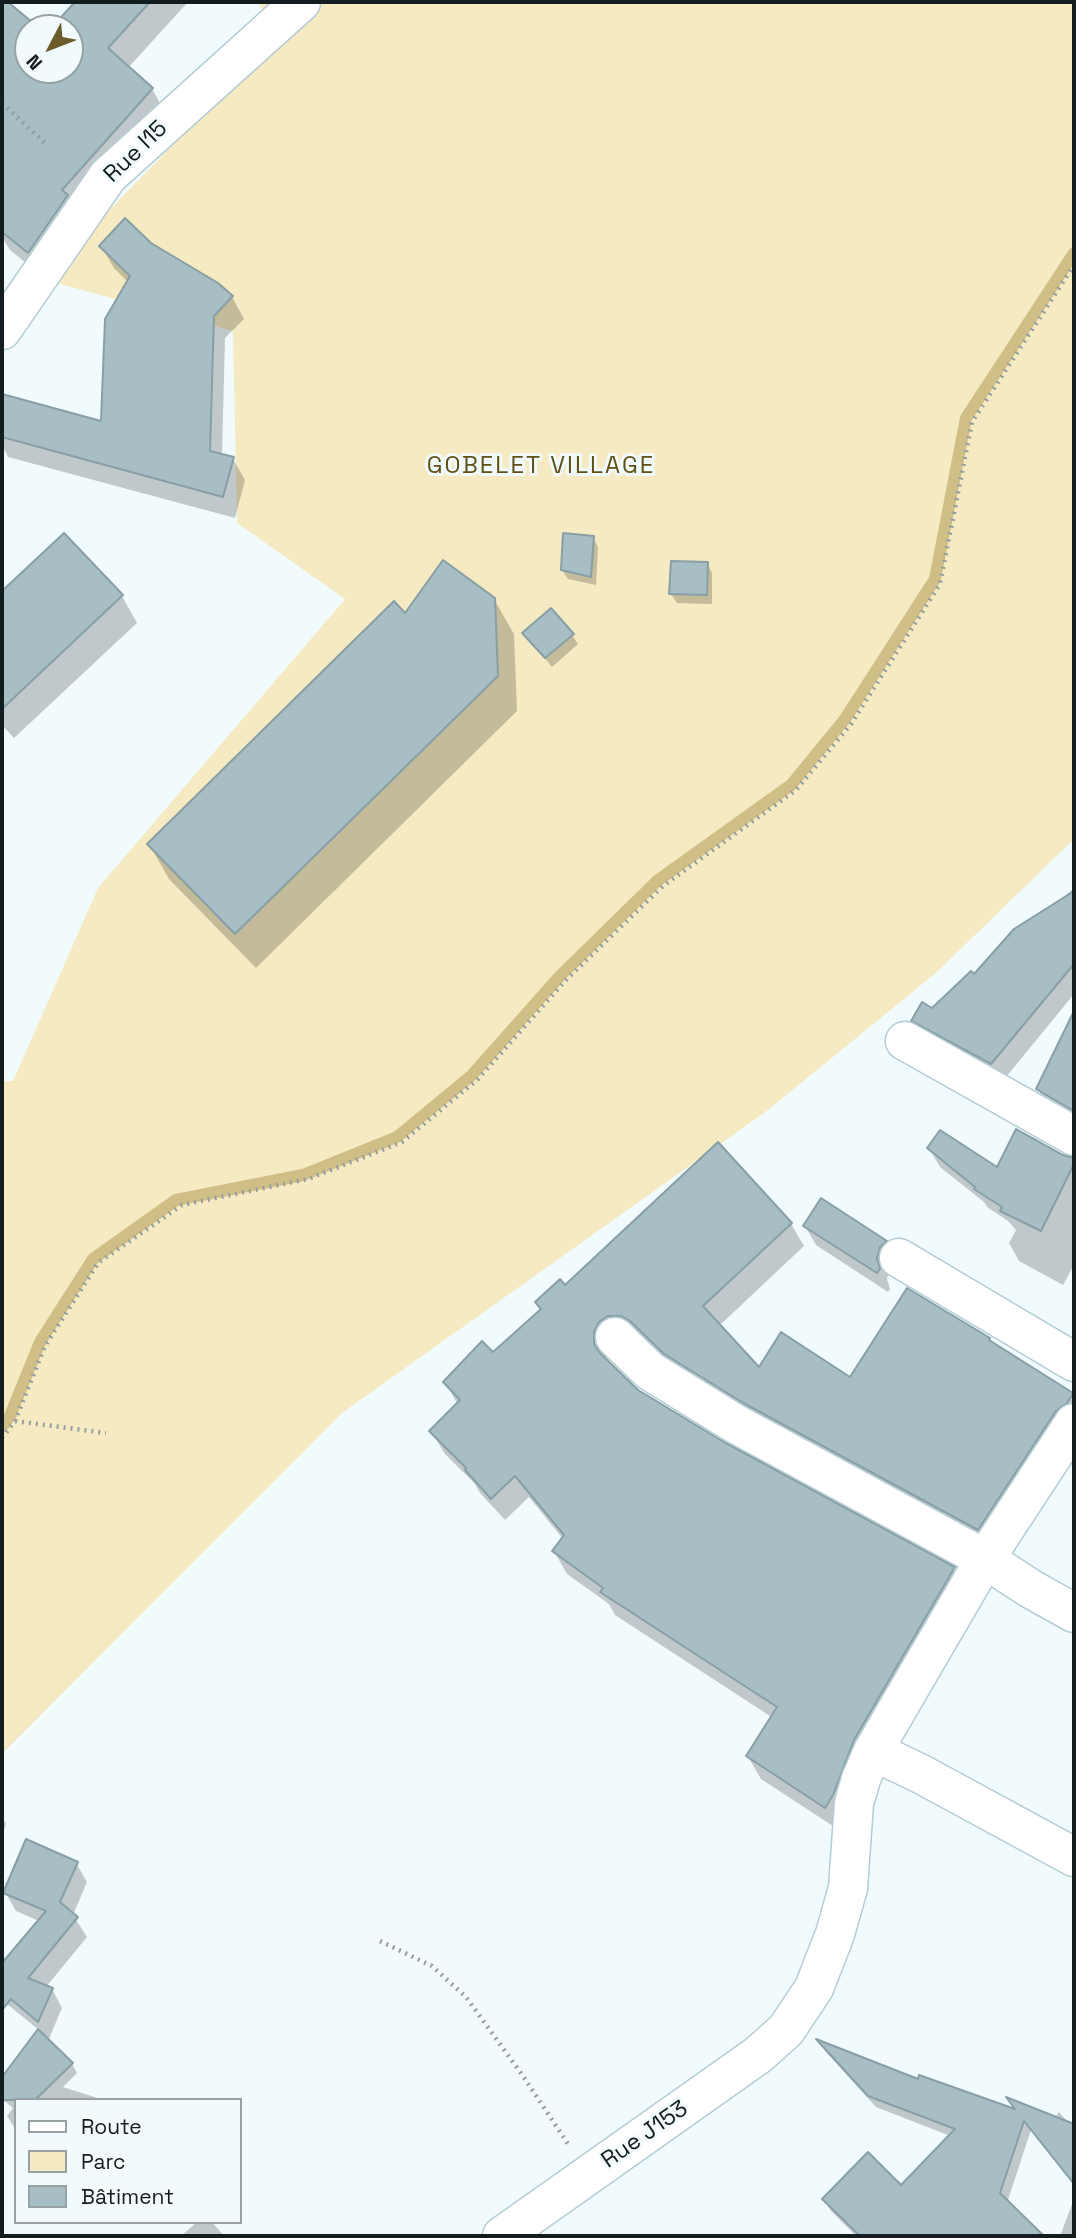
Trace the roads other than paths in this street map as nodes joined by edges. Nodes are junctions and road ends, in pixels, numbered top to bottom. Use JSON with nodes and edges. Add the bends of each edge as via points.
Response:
{"nodes":[{"id":1,"x":301,"y":2,"type":"edge"},
{"id":2,"x":2,"y":330,"type":"edge"},
{"id":3,"x":905,"y":1041,"type":"dead end"},
{"id":4,"x":1074,"y":1136,"type":"edge"},
{"id":5,"x":899,"y":1258,"type":"dead end"},
{"id":6,"x":615,"y":1337,"type":"dead end"},
{"id":7,"x":1074,"y":1362,"type":"edge"},
{"id":8,"x":1074,"y":1423,"type":"edge"},
{"id":9,"x":985,"y":1559,"type":"junction"},
{"id":10,"x":1074,"y":1613,"type":"edge"},
{"id":11,"x":873,"y":1751,"type":"junction"},
{"id":12,"x":1074,"y":1857,"type":"edge"},
{"id":13,"x":502,"y":2236,"type":"edge"}],
"edges":[{"from":1,"to":2,"type":"street","name":"Rue I15","via":[[108,176]]},
{"from":3,"to":4,"type":"street"},
{"from":5,"to":7,"type":"street"},
{"from":6,"to":9,"type":"street","via":[[650,1371],[734,1423]]},
{"from":8,"to":9,"type":"street","name":"Rue J153"},
{"from":9,"to":10,"type":"street"},
{"from":9,"to":11,"type":"street","name":"Rue J153"},
{"from":11,"to":12,"type":"street"},
{"from":11,"to":13,"type":"street","name":"Rue J153","via":[[854,1803],[848,1888],[835,1934],[814,1988],[786,2029],[758,2055]]}]}
